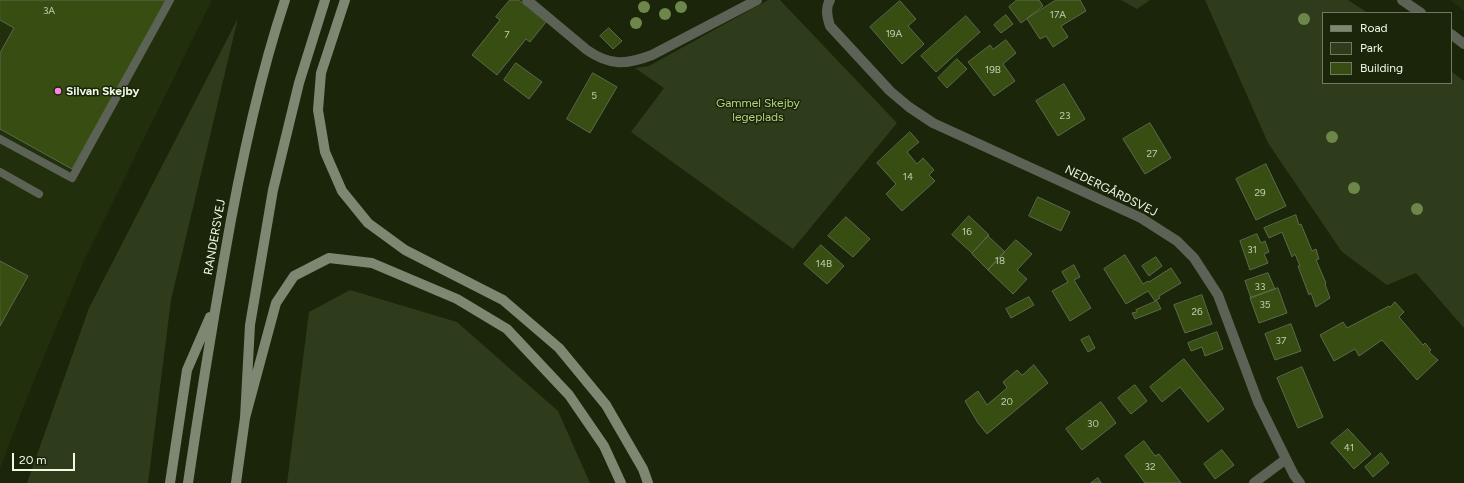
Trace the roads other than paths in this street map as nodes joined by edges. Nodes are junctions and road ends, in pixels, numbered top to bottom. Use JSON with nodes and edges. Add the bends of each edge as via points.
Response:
{"nodes":[{"id":1,"x":170,"y":0,"type":"edge"},
{"id":2,"x":285,"y":0,"type":"edge"},
{"id":3,"x":325,"y":0,"type":"edge"},
{"id":4,"x":345,"y":0,"type":"edge"},
{"id":5,"x":527,"y":0,"type":"edge"},
{"id":6,"x":757,"y":0,"type":"edge"},
{"id":7,"x":1402,"y":0,"type":"edge"},
{"id":8,"x":825,"y":1,"type":"edge"},
{"id":9,"x":1420,"y":12,"type":"edge"},
{"id":10,"x":1452,"y":35,"type":"edge"},
{"id":11,"x":1464,"y":44,"type":"edge"},
{"id":12,"x":0,"y":139,"type":"edge"},
{"id":13,"x":0,"y":172,"type":"edge"},
{"id":14,"x":39,"y":194,"type":"dead end"},
{"id":15,"x":217,"y":300,"type":"junction"},
{"id":16,"x":245,"y":418,"type":"junction"},
{"id":17,"x":1286,"y":459,"type":"junction"},
{"id":18,"x":170,"y":483,"type":"edge"},
{"id":19,"x":188,"y":483,"type":"edge"},
{"id":20,"x":236,"y":483,"type":"edge"},
{"id":21,"x":621,"y":483,"type":"edge"},
{"id":22,"x":648,"y":483,"type":"edge"},
{"id":23,"x":1254,"y":483,"type":"edge"},
{"id":24,"x":1300,"y":483,"type":"edge"}],
"edges":[{"from":1,"to":12,"type":"lane","via":[[72,178]]},
{"from":2,"to":15,"type":"main road","name":"RANDERSVEJ","via":[[249,130]]},
{"from":3,"to":16,"type":"main road","via":[[299,83],[273,190],[250,325]]},
{"from":4,"to":22,"type":"main road","via":[[321,73],[318,110],[325,152],[342,191],[368,223],[405,250],[503,300],[559,348],[606,405],[643,469]]},
{"from":5,"to":6,"type":"street","via":[[597,57],[607,61],[623,62],[652,55]]},
{"from":7,"to":9,"type":"street"},
{"from":8,"to":17,"type":"street","name":"NEDERGÅRDSVEJ","via":[[830,26],[890,91],[932,123],[1141,218],[1177,241],[1194,258],[1218,294],[1258,402]]},
{"from":10,"to":11,"type":"street"},
{"from":13,"to":14,"type":"lane"},
{"from":15,"to":18,"type":"main road","via":[[187,370]]},
{"from":15,"to":19,"type":"main road","name":"RANDERSVEJ"},
{"from":16,"to":20,"type":"main road"},
{"from":16,"to":21,"type":"main road","via":[[276,303],[294,276],[329,258],[372,263],[457,299],[507,329],[569,395],[604,446]]},
{"from":17,"to":23,"type":"street"},
{"from":17,"to":24,"type":"street","name":"NEDERGÅRDSVEJ"}]}
